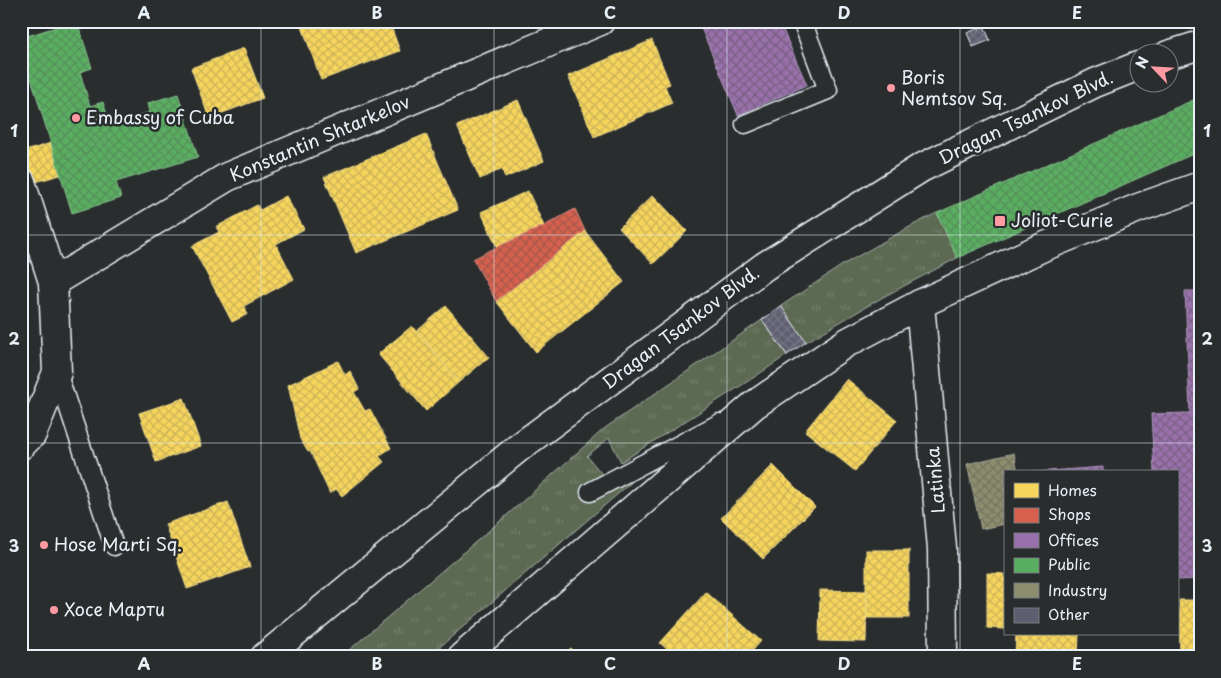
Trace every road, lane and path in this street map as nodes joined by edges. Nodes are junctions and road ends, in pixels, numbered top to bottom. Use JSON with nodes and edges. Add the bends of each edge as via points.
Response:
{"nodes":[{"id":1,"x":600,"y":21,"type":"edge"},
{"id":2,"x":802,"y":21,"type":"edge"},
{"id":3,"x":1200,"y":44,"type":"edge"},
{"id":4,"x":1178,"y":52,"type":"edge"},
{"id":5,"x":1128,"y":70,"type":"edge"},
{"id":6,"x":745,"y":124,"type":"dead end"},
{"id":7,"x":21,"y":182,"type":"edge"},
{"id":8,"x":1200,"y":186,"type":"edge"},
{"id":9,"x":53,"y":282,"type":"junction"},
{"id":10,"x":920,"y":304,"type":"junction"},
{"id":11,"x":57,"y":372,"type":"junction"},
{"id":12,"x":757,"y":403,"type":"junction"},
{"id":13,"x":21,"y":445,"type":"edge"},
{"id":14,"x":590,"y":492,"type":"dead end"},
{"id":15,"x":114,"y":546,"type":"dead end"},
{"id":16,"x":265,"y":657,"type":"edge"},
{"id":17,"x":462,"y":657,"type":"edge"},
{"id":18,"x":943,"y":657,"type":"edge"}],
"edges":[{"from":1,"to":9,"type":"street","name":"Konstantin Shtarkelov","via":[[227,177]]},
{"from":2,"to":6,"type":"lane","via":[[828,90]]},
{"from":3,"to":4,"type":"street"},
{"from":5,"to":16,"type":"street","name":"Dragan Tsankov Blvd.","via":[[921,168],[764,266],[517,449]]},
{"from":7,"to":9,"type":"street"},
{"from":8,"to":10,"type":"street","via":[[1043,246]]},
{"from":9,"to":11,"type":"street"},
{"from":10,"to":12,"type":"street","via":[[846,343]]},
{"from":10,"to":18,"type":"street","name":"Latinka","via":[[942,548]]},
{"from":11,"to":13,"type":"street","via":[[32,434]]},
{"from":11,"to":15,"type":"lane"},
{"from":12,"to":14,"type":"lane"},
{"from":12,"to":17,"type":"street"}]}
